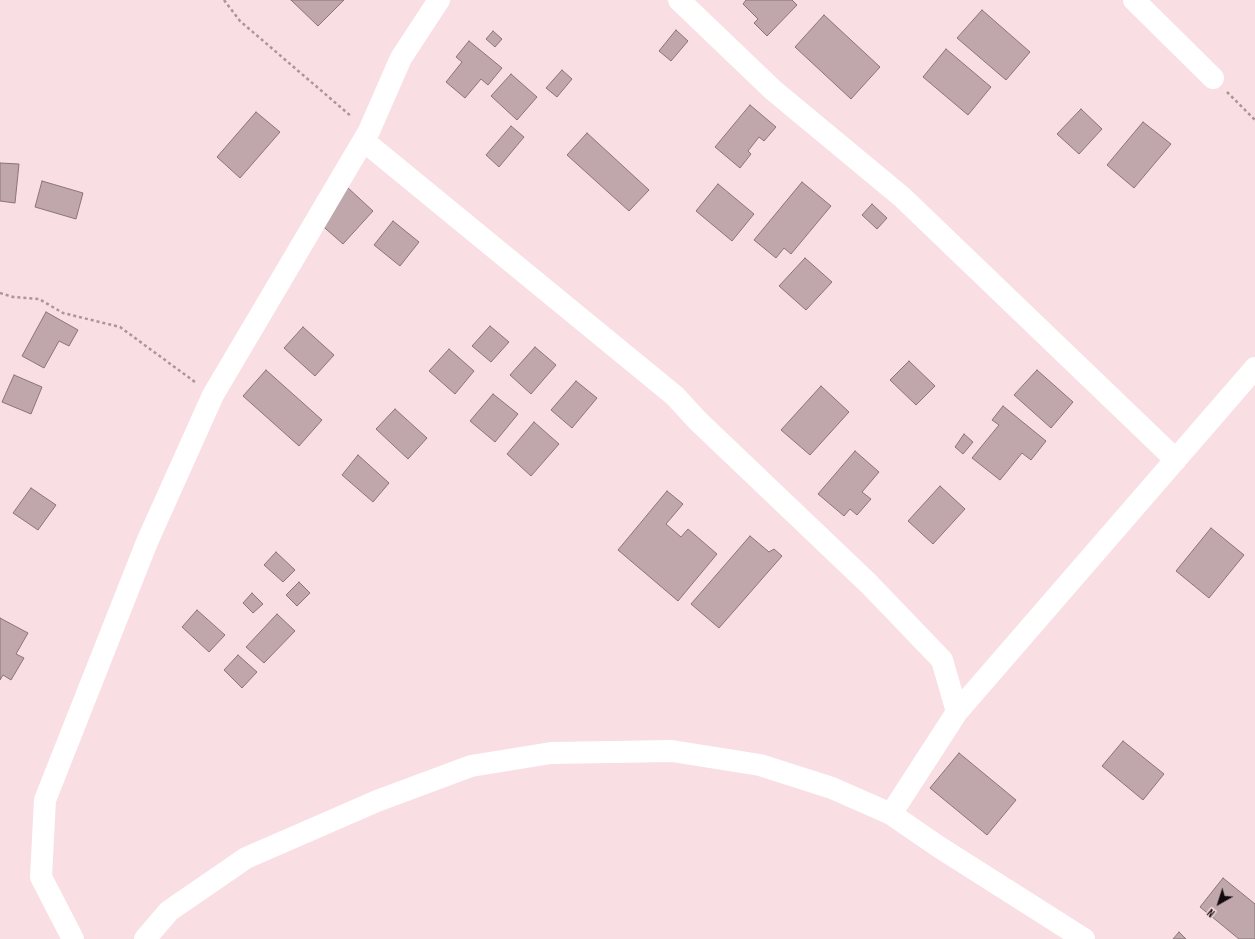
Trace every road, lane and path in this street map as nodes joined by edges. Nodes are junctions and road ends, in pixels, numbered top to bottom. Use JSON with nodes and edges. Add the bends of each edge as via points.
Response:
{"nodes":[{"id":1,"x":224,"y":0,"type":"edge"},
{"id":2,"x":439,"y":0,"type":"edge"},
{"id":3,"x":679,"y":0,"type":"edge"},
{"id":4,"x":1134,"y":0,"type":"edge"},
{"id":5,"x":1213,"y":78,"type":"joint"},
{"id":6,"x":1255,"y":120,"type":"edge"},
{"id":7,"x":366,"y":136,"type":"junction"},
{"id":8,"x":0,"y":292,"type":"edge"},
{"id":9,"x":1255,"y":368,"type":"edge"},
{"id":10,"x":213,"y":395,"type":"junction"},
{"id":11,"x":1176,"y":460,"type":"junction"},
{"id":12,"x":956,"y":712,"type":"junction"},
{"id":13,"x":890,"y":814,"type":"junction"},
{"id":14,"x":73,"y":939,"type":"edge"},
{"id":15,"x":145,"y":939,"type":"edge"},
{"id":16,"x":1084,"y":939,"type":"edge"}],
"edges":[{"from":1,"to":7,"type":"path","via":[[240,21]]},
{"from":2,"to":7,"type":"street","via":[[401,58]]},
{"from":3,"to":11,"type":"street","via":[[773,90],[902,197]]},
{"from":4,"to":5,"type":"street"},
{"from":5,"to":6,"type":"path"},
{"from":7,"to":10,"type":"street"},
{"from":7,"to":12,"type":"street","via":[[675,396],[869,584],[942,660]]},
{"from":8,"to":10,"type":"path","via":[[13,297],[39,299],[63,314],[120,327]]},
{"from":9,"to":11,"type":"street"},
{"from":10,"to":14,"type":"street","via":[[147,542],[45,800],[41,877]]},
{"from":11,"to":12,"type":"street"},
{"from":12,"to":13,"type":"street"},
{"from":13,"to":15,"type":"street","via":[[832,788],[760,765],[672,751],[551,753],[470,766],[377,801],[246,858],[169,911]]},
{"from":13,"to":16,"type":"street"}]}
